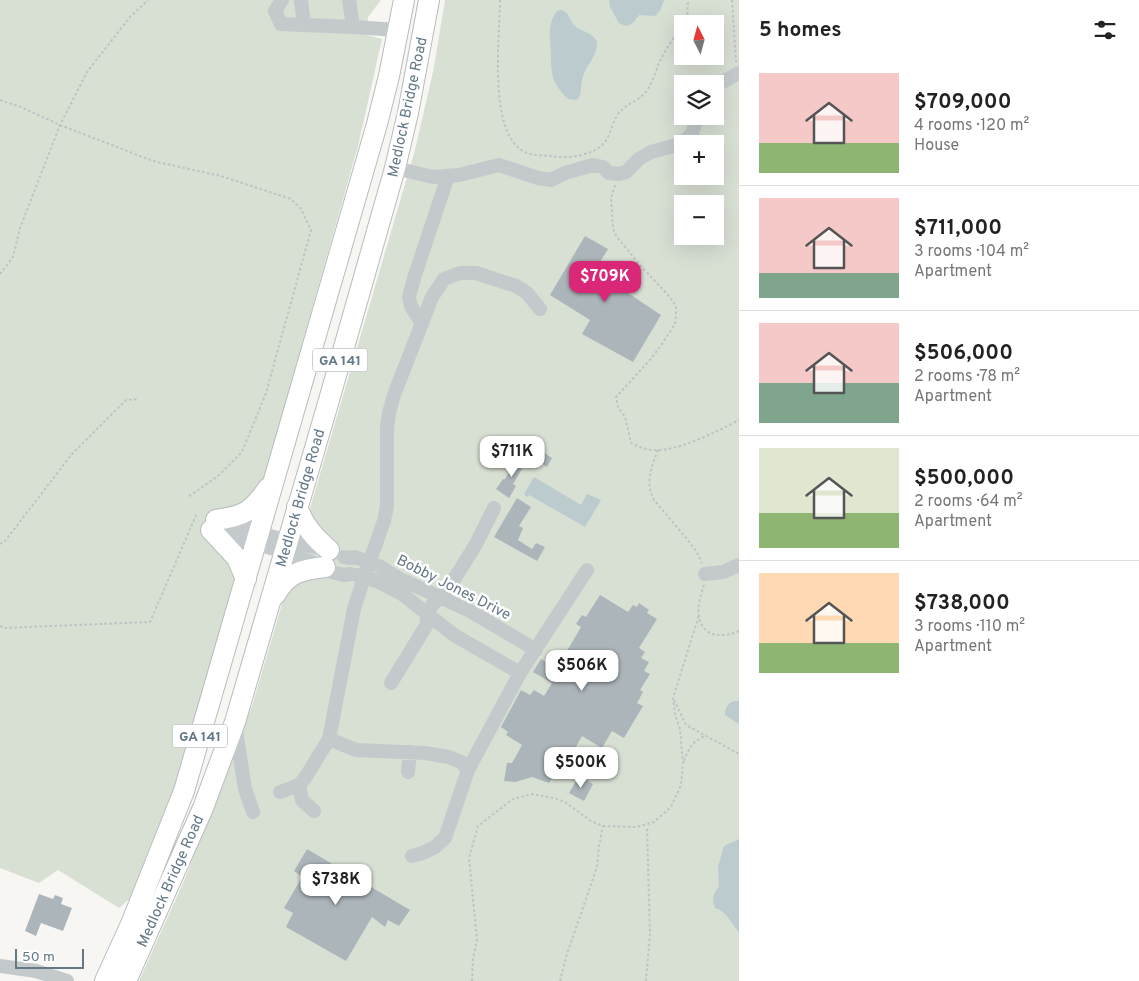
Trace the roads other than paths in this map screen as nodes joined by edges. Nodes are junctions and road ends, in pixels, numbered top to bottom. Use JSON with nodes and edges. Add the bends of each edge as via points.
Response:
{"nodes":[{"id":1,"x":282,"y":0,"type":"edge"},
{"id":2,"x":301,"y":0,"type":"edge"},
{"id":3,"x":349,"y":0,"type":"edge"},
{"id":4,"x":404,"y":0,"type":"edge"},
{"id":5,"x":429,"y":0,"type":"edge"},
{"id":6,"x":304,"y":25,"type":"junction"},
{"id":7,"x":353,"y":27,"type":"junction"},
{"id":8,"x":398,"y":30,"type":"junction"},
{"id":9,"x":737,"y":70,"type":"edge"},
{"id":10,"x":724,"y":79,"type":"edge"},
{"id":11,"x":695,"y":125,"type":"edge"},
{"id":12,"x":394,"y":168,"type":"junction"},
{"id":13,"x":448,"y":176,"type":"junction"},
{"id":14,"x":540,"y":309,"type":"dead end"},
{"id":15,"x":422,"y":324,"type":"junction"},
{"id":16,"x":276,"y":476,"type":"junction"},
{"id":17,"x":297,"y":507,"type":"junction"},
{"id":18,"x":494,"y":508,"type":"dead end"},
{"id":19,"x":213,"y":525,"type":"junction"},
{"id":20,"x":258,"y":538,"type":"junction"},
{"id":21,"x":286,"y":546,"type":"junction"},
{"id":22,"x":338,"y":557,"type":"junction"},
{"id":23,"x":369,"y":562,"type":"junction"},
{"id":24,"x":739,"y":565,"type":"edge"},
{"id":25,"x":587,"y":570,"type":"dead end"},
{"id":26,"x":705,"y":574,"type":"road end"},
{"id":27,"x":357,"y":575,"type":"junction"},
{"id":28,"x":246,"y":579,"type":"junction"},
{"id":29,"x":440,"y":598,"type":"junction"},
{"id":30,"x":269,"y":605,"type":"junction"},
{"id":31,"x":428,"y":613,"type":"junction"},
{"id":32,"x":536,"y":650,"type":"junction"},
{"id":33,"x":520,"y":673,"type":"junction"},
{"id":34,"x":391,"y":684,"type":"dead end"},
{"id":35,"x":235,"y":722,"type":"junction"},
{"id":36,"x":329,"y":739,"type":"junction"},
{"id":37,"x":410,"y":752,"type":"junction"},
{"id":38,"x":468,"y":770,"type":"junction"},
{"id":39,"x":408,"y":772,"type":"dead end"},
{"id":40,"x":299,"y":785,"type":"junction"},
{"id":41,"x":280,"y":792,"type":"dead end"},
{"id":42,"x":314,"y":811,"type":"dead end"},
{"id":43,"x":253,"y":812,"type":"dead end"},
{"id":44,"x":412,"y":856,"type":"dead end"},
{"id":45,"x":0,"y":966,"type":"edge"},
{"id":46,"x":15,"y":974,"type":"edge"},
{"id":47,"x":108,"y":979,"type":"edge"},
{"id":48,"x":68,"y":981,"type":"edge"}],
"edges":[{"from":1,"to":6,"type":"street","via":[[275,10],[281,24]]},
{"from":2,"to":6,"type":"street"},
{"from":3,"to":7,"type":"street"},
{"from":4,"to":8,"type":"highway","name":"Medlock Bridge Road","number":"GA 141"},
{"from":5,"to":12,"type":"highway","name":"Medlock Bridge Road","number":"GA 141"},
{"from":6,"to":7,"type":"street"},
{"from":7,"to":8,"type":"street"},
{"from":8,"to":16,"type":"highway","name":"Medlock Bridge Road","number":"GA 141","via":[[377,124]]},
{"from":9,"to":10,"type":"street"},
{"from":11,"to":13,"type":"street","via":[[683,143],[650,152],[626,172],[618,174],[593,165],[551,180],[499,165]]},
{"from":12,"to":13,"type":"street","via":[[433,178]]},
{"from":12,"to":17,"type":"highway","name":"Medlock Bridge Road","number":"GA 141"},
{"from":13,"to":15,"type":"street","via":[[409,297]]},
{"from":14,"to":15,"type":"street","via":[[527,293],[516,286],[476,273],[460,273],[444,279],[432,297]]},
{"from":15,"to":23,"type":"street","via":[[389,413],[387,506]]},
{"from":16,"to":19,"type":"highway","via":[[253,508]]},
{"from":16,"to":20,"type":"highway","name":"Medlock Bridge Road","number":"GA 141"},
{"from":17,"to":21,"type":"highway","name":"Medlock Bridge Road","number":"GA 141"},
{"from":17,"to":22,"type":"highway","via":[[312,534]]},
{"from":18,"to":29,"type":"street","via":[[473,548]]},
{"from":19,"to":20,"type":"street","name":"Bobby Jones Drive"},
{"from":19,"to":28,"type":"highway","via":[[237,558]]},
{"from":20,"to":21,"type":"street","name":"Bobby Jones Drive"},
{"from":20,"to":28,"type":"highway","name":"Medlock Bridge Road","number":"GA 141"},
{"from":21,"to":22,"type":"street","name":"Bobby Jones Drive"},
{"from":21,"to":30,"type":"highway","name":"Medlock Bridge Road","number":"GA 141"},
{"from":22,"to":23,"type":"street","name":"Bobby Jones Drive"},
{"from":22,"to":27,"type":"street","name":"Bobby Jones Drive","via":[[334,565]]},
{"from":22,"to":30,"type":"highway","via":[[293,574]]},
{"from":23,"to":27,"type":"street"},
{"from":23,"to":29,"type":"street","name":"Bobby Jones Drive"},
{"from":24,"to":26,"type":"street","via":[[723,572]]},
{"from":25,"to":32,"type":"street"},
{"from":27,"to":31,"type":"street","name":"Bobby Jones Drive","via":[[389,586]]},
{"from":27,"to":36,"type":"street","via":[[354,609]]},
{"from":28,"to":47,"type":"highway","name":"Medlock Bridge Road","number":"GA 141","via":[[184,791]]},
{"from":29,"to":31,"type":"street"},
{"from":29,"to":32,"type":"street","name":"Bobby Jones Drive","via":[[470,611]]},
{"from":30,"to":35,"type":"highway","name":"Medlock Bridge Road","number":"GA 141"},
{"from":31,"to":33,"type":"street","name":"Bobby Jones Drive","via":[[454,635]]},
{"from":31,"to":34,"type":"street","via":[[426,626]]},
{"from":32,"to":33,"type":"street"},
{"from":33,"to":38,"type":"street"},
{"from":35,"to":43,"type":"street","via":[[245,789]]},
{"from":35,"to":47,"type":"highway","name":"Medlock Bridge Road","number":"GA 141","via":[[203,808]]},
{"from":36,"to":37,"type":"street","via":[[356,750]]},
{"from":36,"to":40,"type":"street"},
{"from":37,"to":38,"type":"street","via":[[449,758],[461,762]]},
{"from":37,"to":39,"type":"street"},
{"from":38,"to":44,"type":"street","via":[[445,838],[434,847]]},
{"from":40,"to":41,"type":"street"},
{"from":40,"to":42,"type":"street","via":[[302,800]]},
{"from":45,"to":46,"type":"street"},
{"from":46,"to":48,"type":"street","via":[[36,971]]}]}
